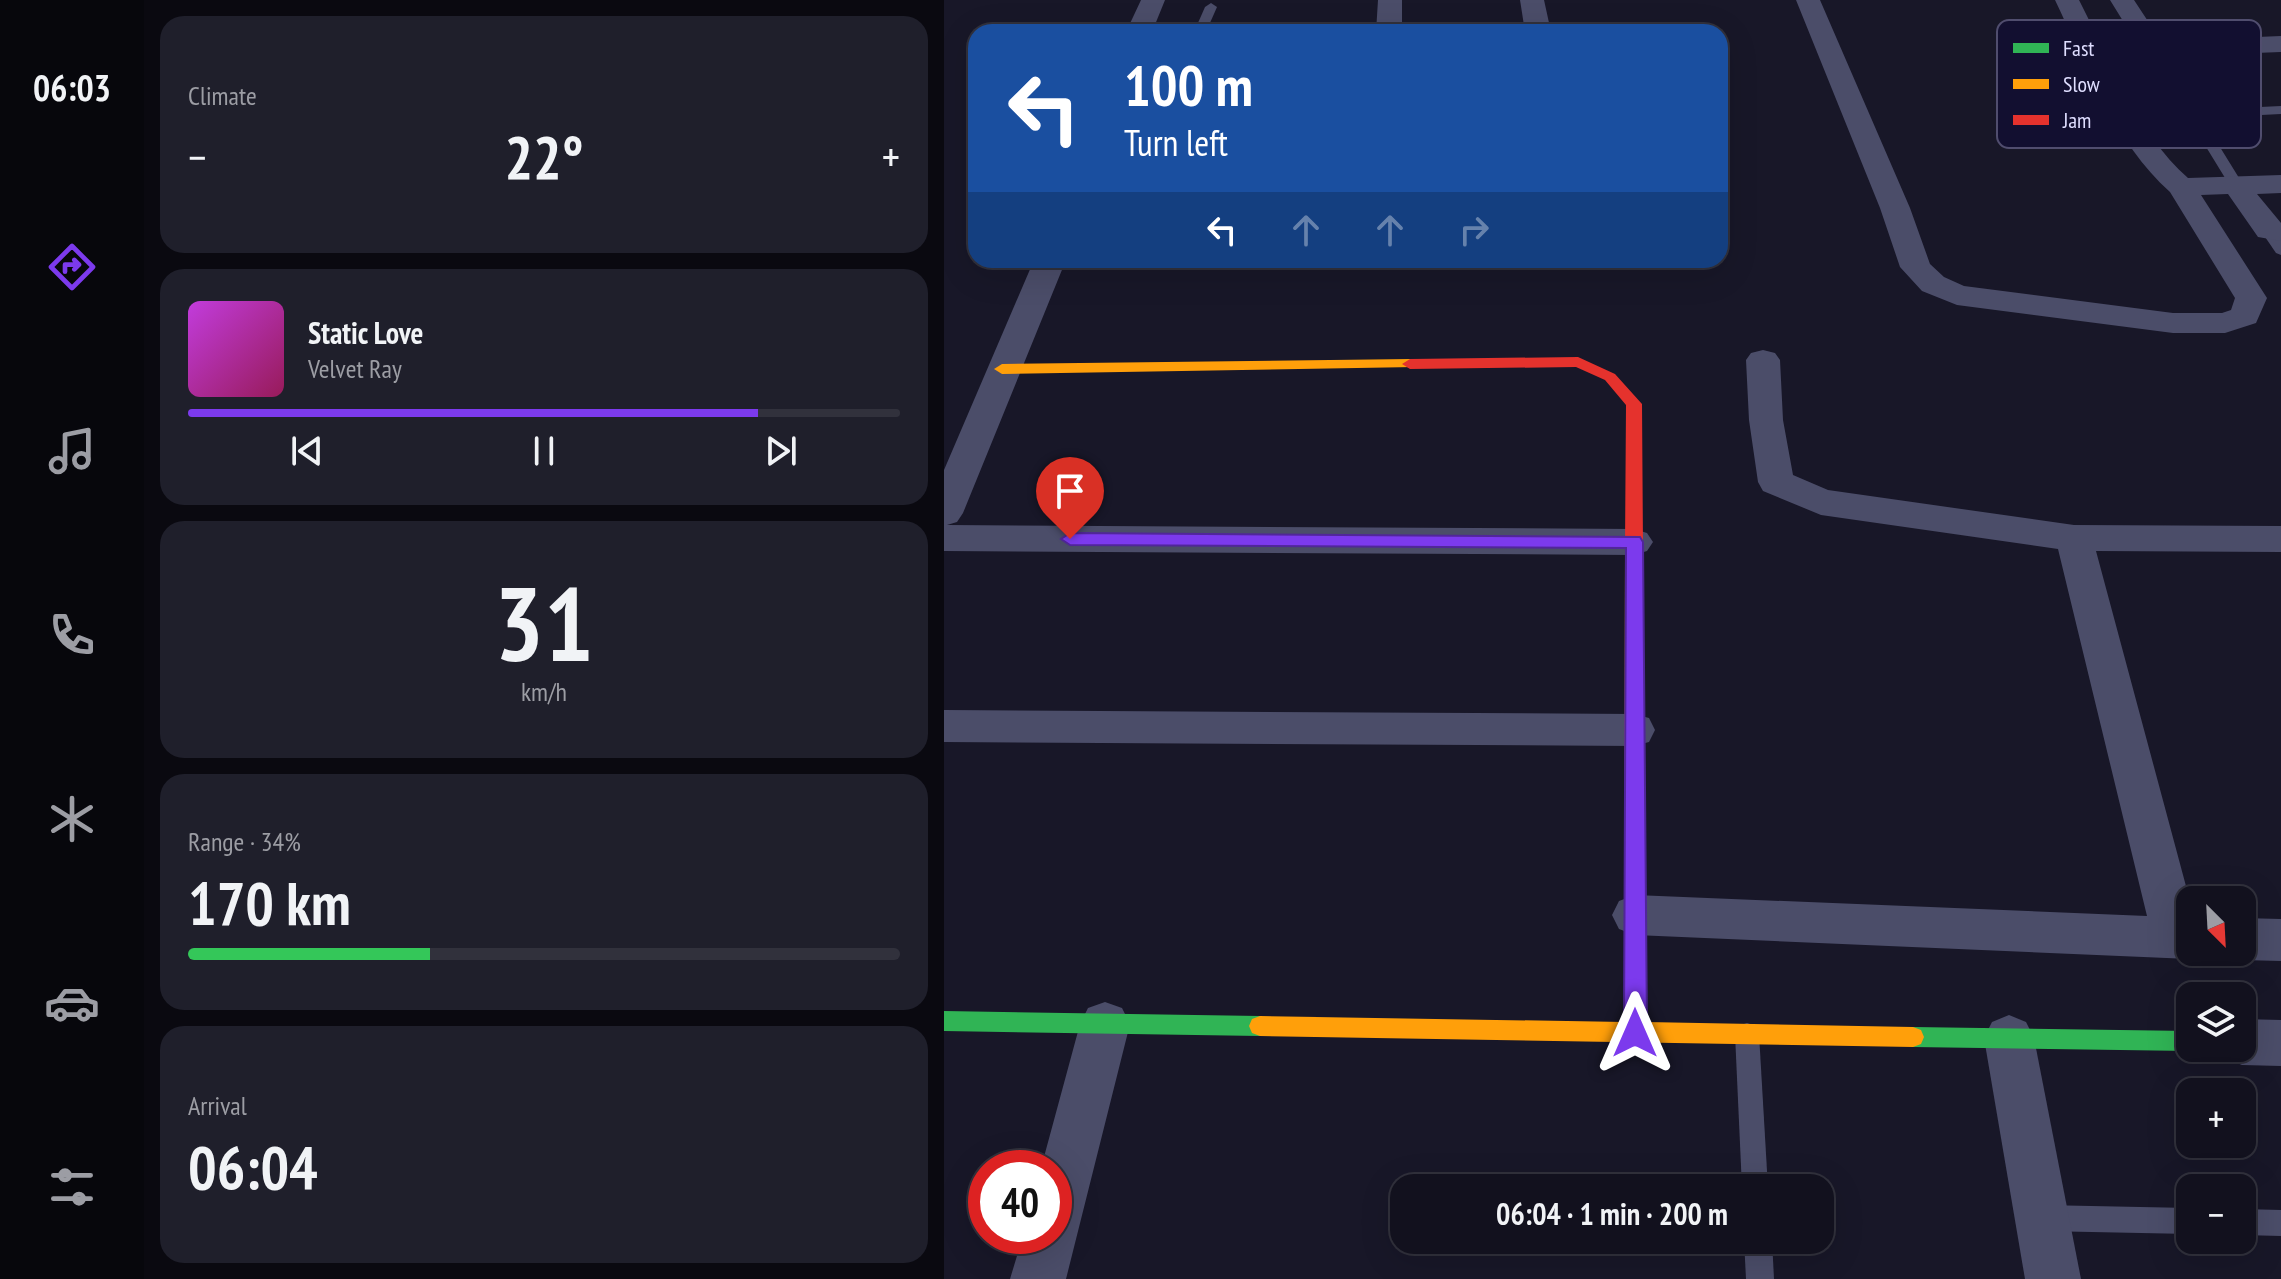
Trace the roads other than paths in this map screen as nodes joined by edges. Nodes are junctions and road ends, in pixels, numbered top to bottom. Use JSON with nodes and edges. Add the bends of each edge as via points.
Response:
{"nodes":[{"id":1,"x":1153,"y":0,"type":"edge"},
{"id":2,"x":1390,"y":0,"type":"edge"},
{"id":3,"x":1532,"y":0,"type":"edge"},
{"id":4,"x":1808,"y":0,"type":"edge"},
{"id":5,"x":2067,"y":0,"type":"edge"},
{"id":6,"x":2122,"y":0,"type":"edge"},
{"id":7,"x":1211,"y":7,"type":"dead end"},
{"id":8,"x":2077,"y":20,"type":"edge"},
{"id":9,"x":2135,"y":20,"type":"edge"},
{"id":10,"x":1142,"y":24,"type":"edge"},
{"id":11,"x":1204,"y":24,"type":"edge"},
{"id":12,"x":1389,"y":24,"type":"edge"},
{"id":13,"x":1536,"y":24,"type":"edge"},
{"id":14,"x":2281,"y":44,"type":"edge"},
{"id":15,"x":2261,"y":45,"type":"edge"},
{"id":16,"x":2281,"y":110,"type":"edge"},
{"id":17,"x":2261,"y":111,"type":"edge"},
{"id":18,"x":2148,"y":148,"type":"edge"},
{"id":19,"x":2214,"y":148,"type":"edge"},
{"id":20,"x":2281,"y":184,"type":"edge"},
{"id":21,"x":2237,"y":186,"type":"junction"},
{"id":22,"x":2181,"y":187,"type":"junction"},
{"id":23,"x":2277,"y":238,"type":"edge"},
{"id":24,"x":1046,"y":268,"type":"edge"},
{"id":25,"x":1763,"y":360,"type":"dead end"},
{"id":26,"x":1002,"y":369,"type":"junction"},
{"id":27,"x":944,"y":513,"type":"edge"},
{"id":28,"x":944,"y":538,"type":"edge"},
{"id":29,"x":2074,"y":538,"type":"junction"},
{"id":30,"x":2281,"y":539,"type":"edge"},
{"id":31,"x":1634,"y":542,"type":"junction"},
{"id":32,"x":944,"y":726,"type":"edge"},
{"id":33,"x":1634,"y":730,"type":"junction"},
{"id":34,"x":2176,"y":912,"type":"edge"},
{"id":35,"x":1635,"y":915,"type":"junction"},
{"id":36,"x":2176,"y":938,"type":"edge"},
{"id":37,"x":2256,"y":939,"type":"edge"},
{"id":38,"x":2281,"y":940,"type":"edge"},
{"id":39,"x":944,"y":1021,"type":"edge"},
{"id":40,"x":1105,"y":1024,"type":"junction"},
{"id":41,"x":1635,"y":1033,"type":"junction"},
{"id":42,"x":1747,"y":1034,"type":"junction"},
{"id":43,"x":2009,"y":1038,"type":"junction"},
{"id":44,"x":2176,"y":1041,"type":"edge"},
{"id":45,"x":2256,"y":1042,"type":"edge"},
{"id":46,"x":2281,"y":1043,"type":"edge"},
{"id":47,"x":1072,"y":1150,"type":"edge"},
{"id":48,"x":1754,"y":1174,"type":"edge"},
{"id":49,"x":2042,"y":1218,"type":"junction"},
{"id":50,"x":2176,"y":1221,"type":"edge"},
{"id":51,"x":2256,"y":1222,"type":"edge"},
{"id":52,"x":2281,"y":1223,"type":"edge"},
{"id":53,"x":1045,"y":1254,"type":"edge"},
{"id":54,"x":1759,"y":1254,"type":"edge"},
{"id":55,"x":1038,"y":1279,"type":"edge"},
{"id":56,"x":1760,"y":1279,"type":"edge"},
{"id":57,"x":2053,"y":1279,"type":"edge"}],
"edges":[{"from":1,"to":10,"type":"street"},
{"from":2,"to":12,"type":"street"},
{"from":3,"to":13,"type":"street"},
{"from":4,"to":22,"type":"street","via":[[1916,267],[1933,284],[1957,295],[2173,323],[2225,323],[2245,316],[2251,298]]},
{"from":5,"to":8,"type":"street"},
{"from":6,"to":9,"type":"street"},
{"from":7,"to":11,"type":"lane"},
{"from":14,"to":15,"type":"street"},
{"from":16,"to":17,"type":"lane"},
{"from":18,"to":22,"type":"street"},
{"from":19,"to":21,"type":"lane"},
{"from":20,"to":21,"type":"street"},
{"from":21,"to":22,"type":"street"},
{"from":21,"to":23,"type":"street"},
{"from":24,"to":26,"type":"street"},
{"from":25,"to":29,"type":"street","via":[[1776,482],[1821,502]]},
{"from":26,"to":27,"type":"street"},
{"from":26,"to":31,"type":"street","via":[[1578,362],[1620,384],[1634,404]]},
{"from":28,"to":31,"type":"street"},
{"from":29,"to":30,"type":"street"},
{"from":29,"to":34,"type":"street"},
{"from":31,"to":33,"type":"street"},
{"from":32,"to":33,"type":"street"},
{"from":33,"to":35,"type":"street"},
{"from":35,"to":36,"type":"street"},
{"from":35,"to":41,"type":"street"},
{"from":37,"to":38,"type":"street"},
{"from":39,"to":40,"type":"street"},
{"from":40,"to":41,"type":"street"},
{"from":40,"to":47,"type":"street"},
{"from":41,"to":42,"type":"street"},
{"from":42,"to":43,"type":"street"},
{"from":42,"to":48,"type":"lane"},
{"from":43,"to":44,"type":"street"},
{"from":43,"to":49,"type":"street"},
{"from":45,"to":46,"type":"street"},
{"from":49,"to":50,"type":"lane"},
{"from":49,"to":57,"type":"street"},
{"from":51,"to":52,"type":"lane"},
{"from":53,"to":55,"type":"street"},
{"from":54,"to":56,"type":"lane"}]}
